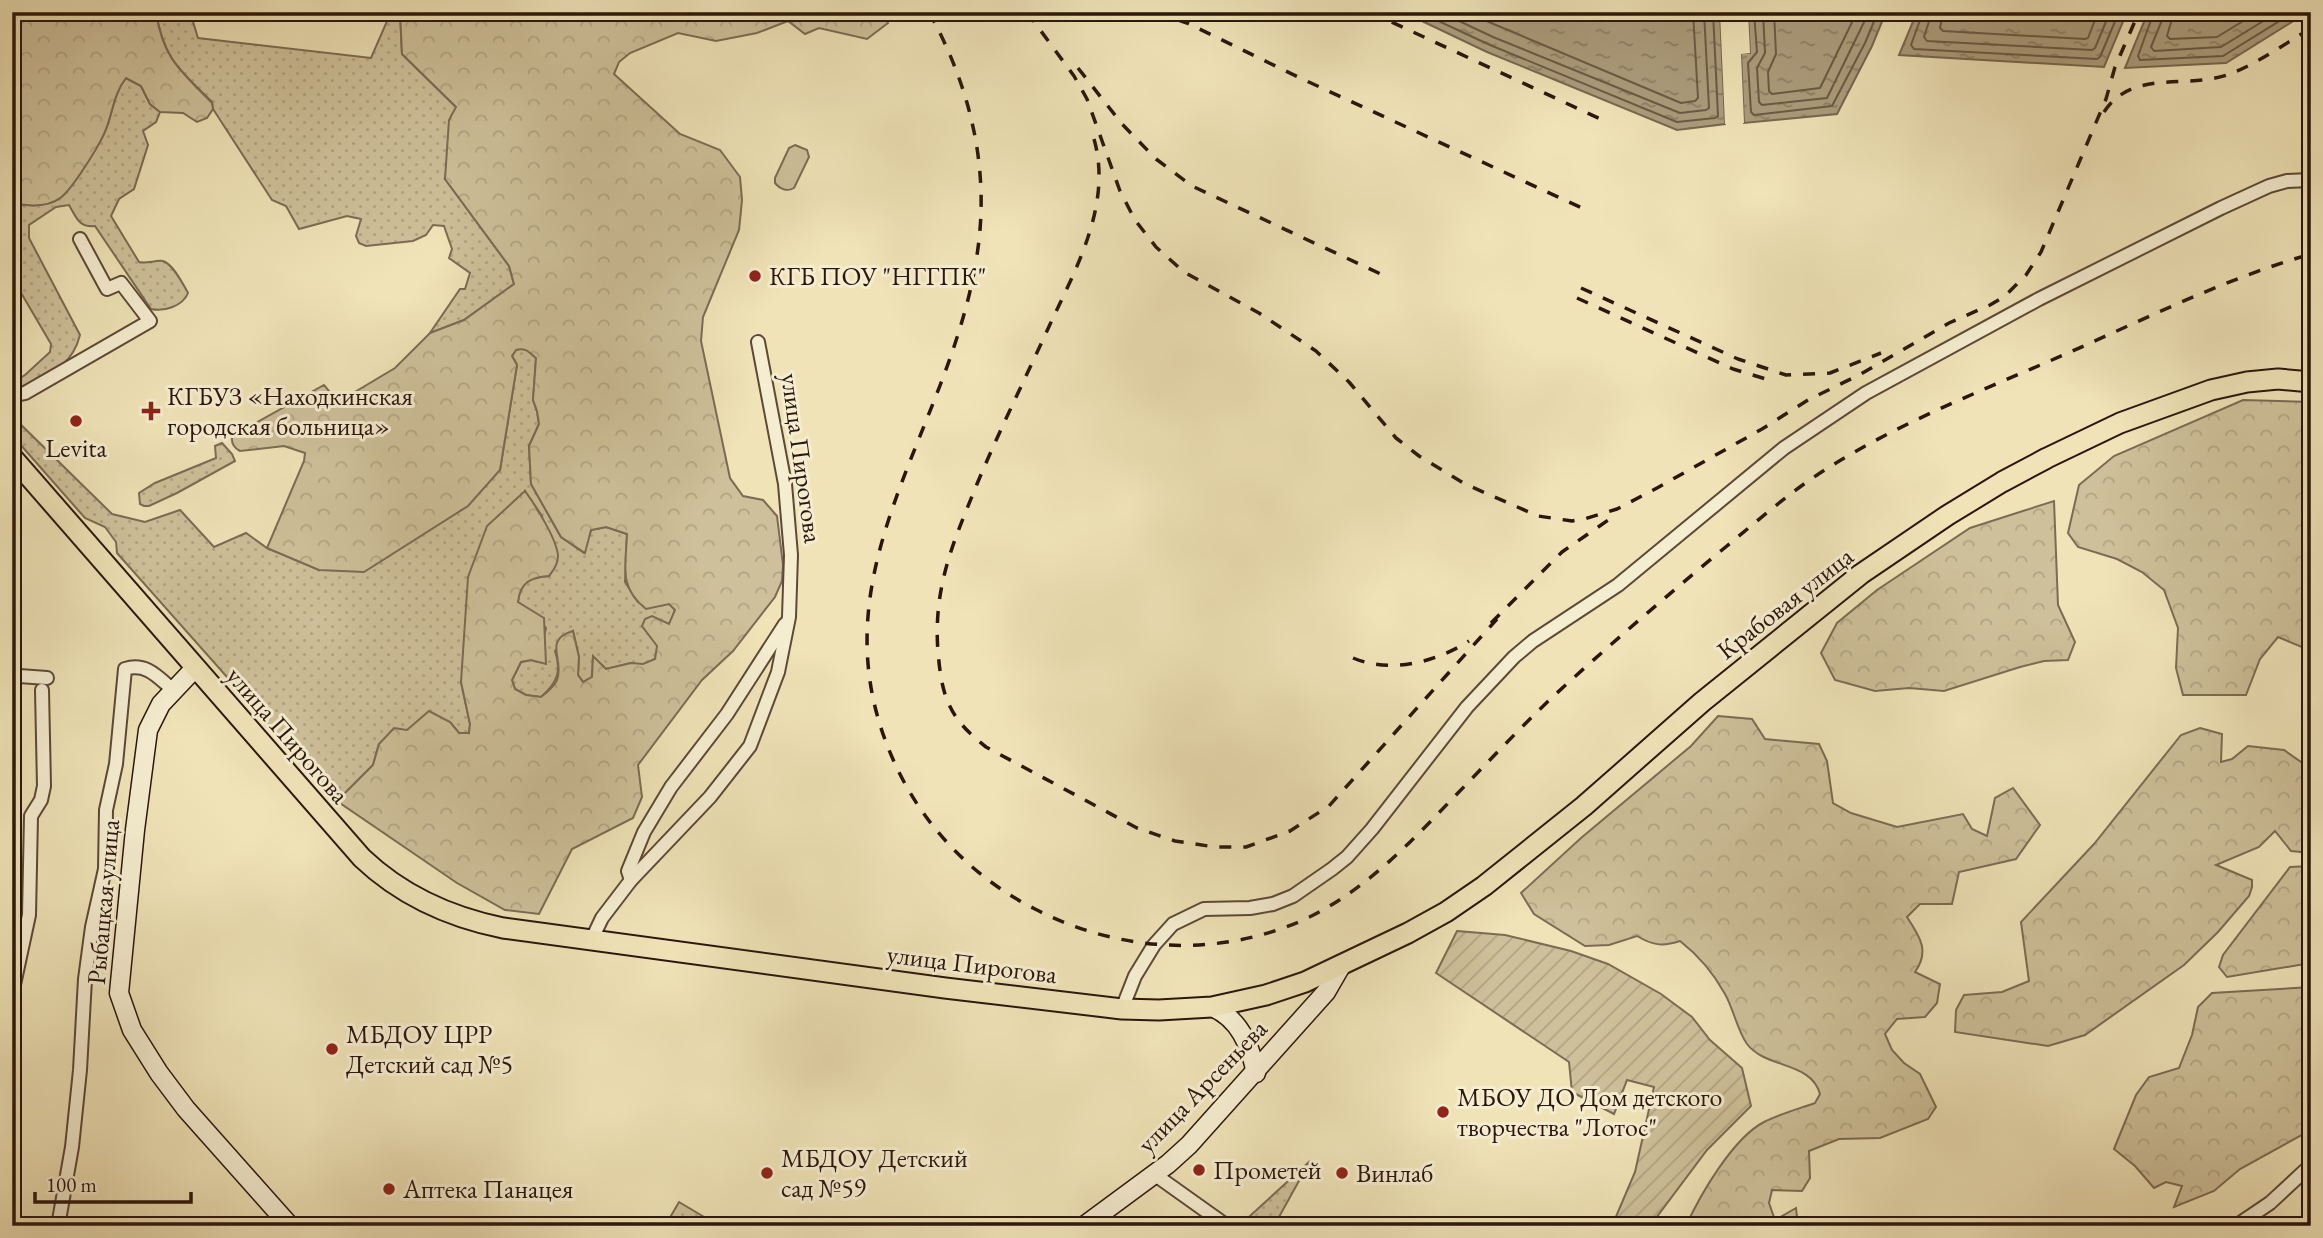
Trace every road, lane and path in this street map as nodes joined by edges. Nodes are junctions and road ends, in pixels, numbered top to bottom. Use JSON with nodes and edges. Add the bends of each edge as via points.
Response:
{"nodes":[{"id":1,"x":2311,"y":180,"type":"edge"},
{"id":2,"x":80,"y":239,"type":"dead end"},
{"id":3,"x":758,"y":342,"type":"dead end"},
{"id":4,"x":2311,"y":382,"type":"edge"},
{"id":5,"x":12,"y":396,"type":"edge"},
{"id":6,"x":12,"y":457,"type":"edge"},
{"id":7,"x":789,"y":617,"type":"junction"},
{"id":8,"x":195,"y":668,"type":"junction"},
{"id":9,"x":12,"y":670,"type":"edge"},
{"id":10,"x":173,"y":690,"type":"junction"},
{"id":11,"x":631,"y":880,"type":"junction"},
{"id":12,"x":592,"y":939,"type":"junction"},
{"id":13,"x":1341,"y":966,"type":"junction"},
{"id":14,"x":12,"y":994,"type":"edge"},
{"id":15,"x":1212,"y":1007,"type":"junction"},
{"id":16,"x":1122,"y":1009,"type":"junction"},
{"id":17,"x":1256,"y":1073,"type":"junction"},
{"id":18,"x":2311,"y":1165,"type":"edge"},
{"id":19,"x":1154,"y":1174,"type":"junction"},
{"id":20,"x":58,"y":1226,"type":"edge"},
{"id":21,"x":290,"y":1226,"type":"edge"},
{"id":22,"x":1084,"y":1226,"type":"edge"},
{"id":23,"x":1227,"y":1226,"type":"edge"},
{"id":24,"x":2236,"y":1226,"type":"edge"}],
"edges":[{"from":1,"to":16,"type":"street","via":[[2269,186],[2039,299],[1866,393],[1784,448],[1618,585],[1514,657],[1467,707],[1371,829],[1332,869],[1273,904],[1204,909],[1174,924],[1135,976]]},
{"from":2,"to":5,"type":"street","via":[[107,289],[121,282],[150,321],[25,393]]},
{"from":3,"to":7,"type":"street","name":"улица Пирогова","via":[[785,484],[791,555]]},
{"from":4,"to":13,"type":"main road","name":"Крабовая улица","via":[[2278,379],[2211,390],[2120,423],[2002,482],[1861,574],[1484,886],[1446,912]]},
{"from":6,"to":8,"type":"main road","name":"улица Пирогова"},
{"from":7,"to":11,"type":"street","via":[[650,821],[628,871]]},
{"from":7,"to":11,"type":"street","name":"улица Пирогова","via":[[778,671],[750,746],[710,797]]},
{"from":8,"to":10,"type":"main road","name":"Рыбацкая улица"},
{"from":8,"to":12,"type":"main road","name":"улица Пирогова","via":[[362,858],[398,887],[470,921]]},
{"from":9,"to":14,"type":"street","via":[[45,684],[44,786],[31,816],[29,915]]},
{"from":10,"to":20,"type":"street","via":[[147,669],[125,669],[116,764],[106,810],[105,869],[85,979],[72,1147]]},
{"from":10,"to":21,"type":"main road","name":"Рыбацкая улица","via":[[153,715],[146,739],[119,993],[132,1030],[159,1073]]},
{"from":11,"to":12,"type":"street","name":"улица Пирогова"},
{"from":12,"to":16,"type":"main road","name":"улица Пирогова"},
{"from":13,"to":15,"type":"main road","name":"улица Пирогова","via":[[1266,995]]},
{"from":13,"to":17,"type":"main road","name":"улица Арсеньева","via":[[1326,992]]},
{"from":15,"to":16,"type":"main road","name":"улица Пирогова"},
{"from":15,"to":17,"type":"main road","via":[[1233,1020],[1251,1051]]},
{"from":17,"to":19,"type":"main road","name":"улица Арсеньева","via":[[1189,1145]]},
{"from":18,"to":24,"type":"street","via":[[2270,1203]]},
{"from":19,"to":22,"type":"main road","name":"улица Арсеньева"},
{"from":19,"to":23,"type":"street"}]}
